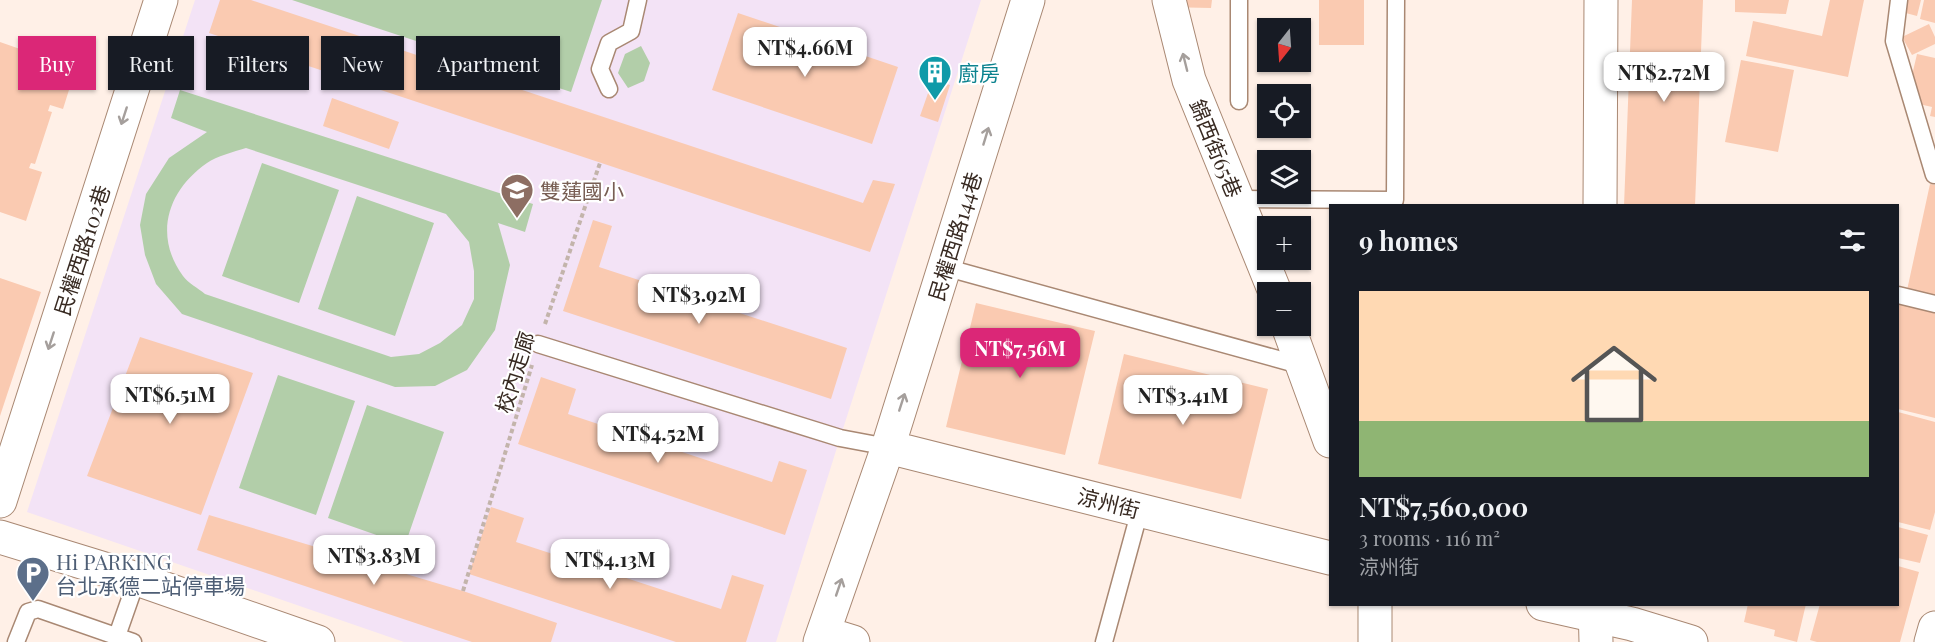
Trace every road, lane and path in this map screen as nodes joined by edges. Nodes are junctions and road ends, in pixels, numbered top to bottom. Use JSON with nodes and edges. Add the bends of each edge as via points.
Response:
{"nodes":[{"id":1,"x":161,"y":0,"type":"edge"},
{"id":2,"x":638,"y":0,"type":"edge"},
{"id":3,"x":1028,"y":0,"type":"edge"},
{"id":4,"x":1169,"y":0,"type":"edge"},
{"id":5,"x":1239,"y":0,"type":"edge"},
{"id":6,"x":1396,"y":0,"type":"edge"},
{"id":7,"x":1601,"y":0,"type":"edge"},
{"id":8,"x":1899,"y":0,"type":"edge"},
{"id":9,"x":609,"y":89,"type":"dead end"},
{"id":10,"x":1239,"y":101,"type":"dead end"},
{"id":11,"x":600,"y":163,"type":"dead end"},
{"id":12,"x":1934,"y":175,"type":"edge"},
{"id":13,"x":1239,"y":199,"type":"junction"},
{"id":14,"x":1600,"y":204,"type":"edge"},
{"id":15,"x":944,"y":267,"type":"junction"},
{"id":16,"x":1271,"y":282,"type":"edge"},
{"id":17,"x":1899,"y":295,"type":"edge"},
{"id":18,"x":1935,"y":304,"type":"edge"},
{"id":19,"x":1292,"y":336,"type":"edge"},
{"id":20,"x":538,"y":344,"type":"junction"},
{"id":21,"x":1304,"y":366,"type":"junction"},
{"id":22,"x":1329,"y":438,"type":"edge"},
{"id":23,"x":888,"y":447,"type":"junction"},
{"id":24,"x":0,"y":501,"type":"edge"},
{"id":25,"x":1140,"y":510,"type":"junction"},
{"id":26,"x":0,"y":537,"type":"edge"},
{"id":27,"x":1329,"y":558,"type":"edge"},
{"id":28,"x":136,"y":579,"type":"junction"},
{"id":29,"x":463,"y":591,"type":"dead end"},
{"id":30,"x":1375,"y":606,"type":"edge"},
{"id":31,"x":1548,"y":606,"type":"edge"},
{"id":32,"x":1596,"y":621,"type":"edge"},
{"id":33,"x":1935,"y":628,"type":"edge"},
{"id":34,"x":125,"y":639,"type":"edge"},
{"id":35,"x":832,"y":639,"type":"edge"},
{"id":36,"x":16,"y":642,"type":"edge"},
{"id":37,"x":318,"y":642,"type":"edge"},
{"id":38,"x":1104,"y":642,"type":"edge"},
{"id":39,"x":1375,"y":642,"type":"edge"},
{"id":40,"x":1691,"y":642,"type":"edge"},
{"id":41,"x":1931,"y":642,"type":"edge"}],
"edges":[{"from":1,"to":24,"type":"street","name":"民權西路102巷","one_way":true},
{"from":2,"to":9,"type":"lane","via":[[631,32],[609,43],[600,69]]},
{"from":15,"to":3,"type":"street","name":"民權西路144巷","one_way":true},
{"from":13,"to":4,"type":"street","name":"錦西街65巷","one_way":true,"via":[[1190,80]]},
{"from":5,"to":10,"type":"lane"},
{"from":6,"to":13,"type":"lane","via":[[1395,200]]},
{"from":7,"to":14,"type":"street"},
{"from":8,"to":12,"type":"lane","via":[[1894,41]]},
{"from":11,"to":20,"type":"path","name":"校內走廊"},
{"from":13,"to":16,"type":"street","name":"錦西街65巷"},
{"from":15,"to":21,"type":"lane"},
{"from":23,"to":15,"type":"street","name":"民權西路144巷","one_way":true},
{"from":17,"to":18,"type":"lane"},
{"from":19,"to":21,"type":"street"},
{"from":20,"to":23,"type":"lane","via":[[840,438]]},
{"from":20,"to":29,"type":"path","name":"校內走廊"},
{"from":21,"to":22,"type":"street"},
{"from":23,"to":25,"type":"street","name":"涼州街"},
{"from":35,"to":23,"type":"street","name":"民權西路144巷","one_way":true},
{"from":25,"to":27,"type":"street","name":"涼州街"},
{"from":25,"to":38,"type":"lane"},
{"from":26,"to":28,"type":"street"},
{"from":28,"to":34,"type":"lane"},
{"from":28,"to":37,"type":"street"},
{"from":30,"to":39,"type":"street"},
{"from":31,"to":32,"type":"street"},
{"from":32,"to":40,"type":"street","via":[[1632,624]]},
{"from":33,"to":41,"type":"street"},
{"from":34,"to":36,"type":"lane","via":[[38,609],[28,612]]}]}
